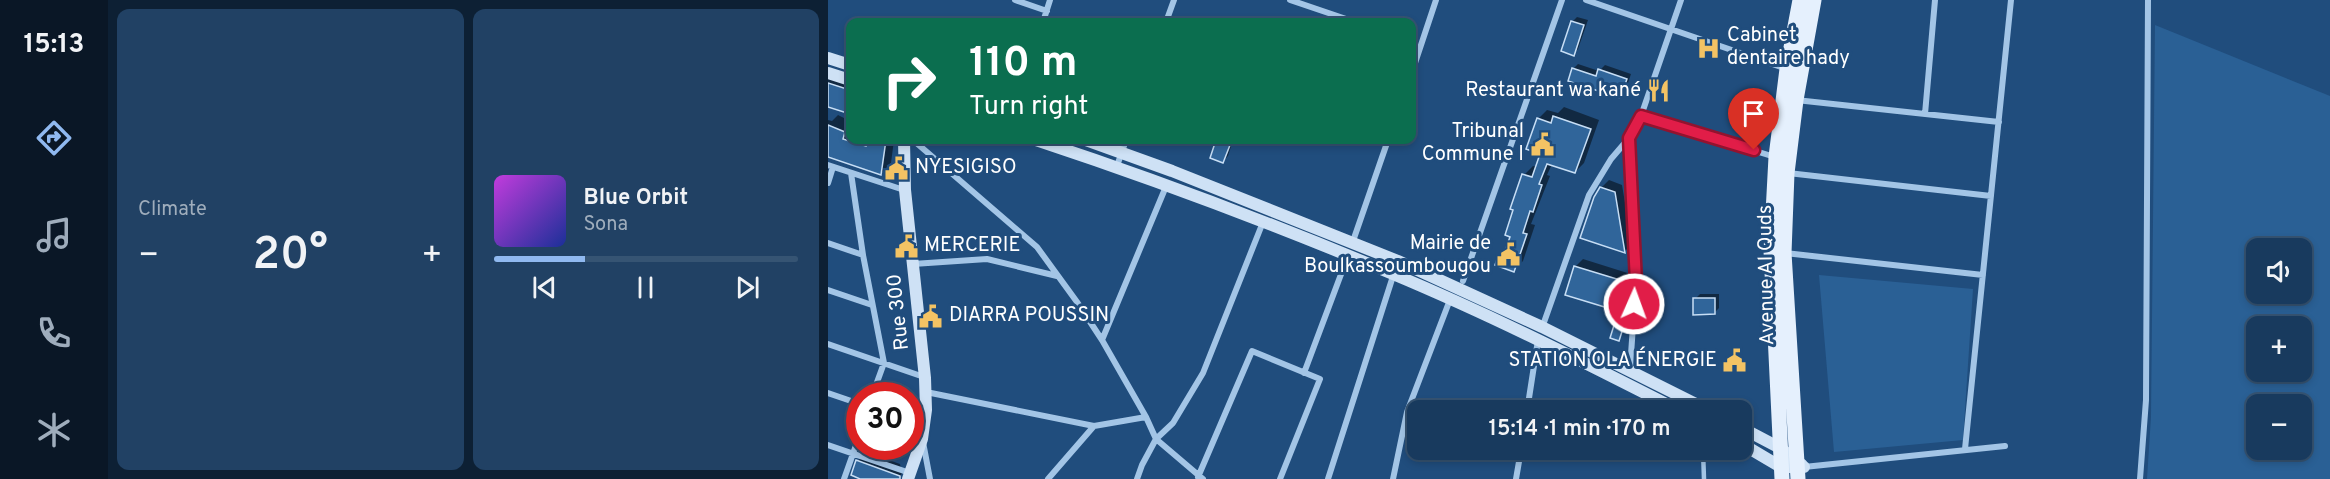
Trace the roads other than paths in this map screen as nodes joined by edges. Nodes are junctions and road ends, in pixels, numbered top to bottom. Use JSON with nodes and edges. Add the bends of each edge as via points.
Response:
{"nodes":[{"id":1,"x":1015,"y":0,"type":"edge"},
{"id":2,"x":1050,"y":0,"type":"edge"},
{"id":3,"x":1174,"y":0,"type":"edge"},
{"id":4,"x":1290,"y":0,"type":"edge"},
{"id":5,"x":1436,"y":0,"type":"edge"},
{"id":6,"x":1562,"y":0,"type":"edge"},
{"id":7,"x":1586,"y":0,"type":"edge"},
{"id":8,"x":1682,"y":0,"type":"edge"},
{"id":9,"x":1800,"y":0,"type":"edge"},
{"id":10,"x":1815,"y":0,"type":"edge"},
{"id":11,"x":1935,"y":0,"type":"edge"},
{"id":12,"x":2011,"y":0,"type":"edge"},
{"id":13,"x":2148,"y":0,"type":"edge"},
{"id":14,"x":1047,"y":11,"type":"junction"},
{"id":15,"x":1044,"y":18,"type":"edge"},
{"id":16,"x":1167,"y":18,"type":"edge"},
{"id":17,"x":1343,"y":18,"type":"edge"},
{"id":18,"x":1671,"y":29,"type":"junction"},
{"id":19,"x":1416,"y":43,"type":"edge"},
{"id":20,"x":1421,"y":45,"type":"junction"},
{"id":21,"x":828,"y":58,"type":"edge"},
{"id":22,"x":1416,"y":60,"type":"edge"},
{"id":23,"x":846,"y":64,"type":"edge"},
{"id":24,"x":1787,"y":69,"type":"junction"},
{"id":25,"x":828,"y":73,"type":"edge"},
{"id":26,"x":846,"y":79,"type":"edge"},
{"id":27,"x":1796,"y":100,"type":"junction"},
{"id":28,"x":1925,"y":114,"type":"junction"},
{"id":29,"x":1641,"y":116,"type":"junction"},
{"id":30,"x":1999,"y":122,"type":"junction"},
{"id":31,"x":1629,"y":138,"type":"junction"},
{"id":32,"x":904,"y":144,"type":"edge"},
{"id":33,"x":918,"y":144,"type":"edge"},
{"id":34,"x":1048,"y":144,"type":"edge"},
{"id":35,"x":1387,"y":144,"type":"edge"},
{"id":36,"x":1124,"y":146,"type":"edge"},
{"id":37,"x":1776,"y":157,"type":"junction"},
{"id":38,"x":831,"y":166,"type":"edge"},
{"id":39,"x":1117,"y":166,"type":"junction"},
{"id":40,"x":1787,"y":172,"type":"junction"},
{"id":41,"x":851,"y":173,"type":"junction"},
{"id":42,"x":828,"y":183,"type":"edge"},
{"id":43,"x":1167,"y":184,"type":"junction"},
{"id":44,"x":905,"y":190,"type":"junction"},
{"id":45,"x":1991,"y":196,"type":"junction"},
{"id":46,"x":1263,"y":222,"type":"junction"},
{"id":47,"x":828,"y":243,"type":"edge"},
{"id":48,"x":1352,"y":243,"type":"junction"},
{"id":49,"x":1784,"y":253,"type":"junction"},
{"id":50,"x":863,"y":255,"type":"junction"},
{"id":51,"x":1348,"y":256,"type":"junction"},
{"id":52,"x":1398,"y":261,"type":"junction"},
{"id":53,"x":913,"y":264,"type":"junction"},
{"id":54,"x":1394,"y":274,"type":"junction"},
{"id":55,"x":1983,"y":275,"type":"junction"},
{"id":56,"x":1058,"y":276,"type":"junction"},
{"id":57,"x":1459,"y":284,"type":"junction"},
{"id":58,"x":828,"y":290,"type":"edge"},
{"id":59,"x":1450,"y":300,"type":"junction"},
{"id":60,"x":872,"y":305,"type":"junction"},
{"id":61,"x":1542,"y":327,"type":"junction"},
{"id":62,"x":1538,"y":339,"type":"junction"},
{"id":63,"x":1102,"y":340,"type":"junction"},
{"id":64,"x":828,"y":344,"type":"edge"},
{"id":65,"x":884,"y":363,"type":"junction"},
{"id":66,"x":1630,"y":369,"type":"junction"},
{"id":67,"x":1304,"y":373,"type":"junction"},
{"id":68,"x":925,"y":378,"type":"junction"},
{"id":69,"x":877,"y":382,"type":"edge"},
{"id":70,"x":926,"y":392,"type":"junction"},
{"id":71,"x":828,"y":393,"type":"edge"},
{"id":72,"x":846,"y":399,"type":"edge"},
{"id":73,"x":1529,"y":400,"type":"edge"},
{"id":74,"x":1658,"y":400,"type":"edge"},
{"id":75,"x":1687,"y":400,"type":"edge"},
{"id":76,"x":1146,"y":417,"type":"junction"},
{"id":77,"x":924,"y":425,"type":"edge"},
{"id":78,"x":1094,"y":426,"type":"junction"},
{"id":79,"x":1752,"y":433,"type":"edge"},
{"id":80,"x":924,"y":439,"type":"edge"},
{"id":81,"x":1156,"y":439,"type":"junction"},
{"id":82,"x":828,"y":445,"type":"edge"},
{"id":83,"x":2004,"y":446,"type":"dead end"},
{"id":84,"x":1780,"y":448,"type":"junction"},
{"id":85,"x":1965,"y":449,"type":"junction"},
{"id":86,"x":846,"y":451,"type":"edge"},
{"id":87,"x":1752,"y":451,"type":"edge"},
{"id":88,"x":851,"y":460,"type":"edge"},
{"id":89,"x":870,"y":460,"type":"edge"},
{"id":90,"x":914,"y":460,"type":"edge"},
{"id":91,"x":1519,"y":460,"type":"edge"},
{"id":92,"x":1703,"y":460,"type":"edge"},
{"id":93,"x":1799,"y":468,"type":"edge"},
{"id":94,"x":1782,"y":473,"type":"edge"},
{"id":95,"x":909,"y":476,"type":"edge"},
{"id":96,"x":1201,"y":478,"type":"edge"},
{"id":97,"x":844,"y":479,"type":"edge"},
{"id":98,"x":930,"y":479,"type":"edge"},
{"id":99,"x":1048,"y":479,"type":"edge"},
{"id":100,"x":1137,"y":479,"type":"edge"},
{"id":101,"x":1280,"y":479,"type":"edge"},
{"id":102,"x":1328,"y":479,"type":"edge"},
{"id":103,"x":1393,"y":479,"type":"edge"},
{"id":104,"x":1516,"y":479,"type":"edge"},
{"id":105,"x":1704,"y":479,"type":"edge"},
{"id":106,"x":2140,"y":479,"type":"edge"}],
"edges":[{"from":1,"to":14,"type":"street"},
{"from":2,"to":14,"type":"street"},
{"from":3,"to":16,"type":"street"},
{"from":4,"to":17,"type":"street"},
{"from":5,"to":20,"type":"street"},
{"from":6,"to":57,"type":"street"},
{"from":7,"to":18,"type":"street"},
{"from":8,"to":18,"type":"street"},
{"from":9,"to":24,"type":"main road","name":"Avenue Al Quds"},
{"from":10,"to":27,"type":"main road","name":"Avenue Al Quds"},
{"from":11,"to":28,"type":"street"},
{"from":12,"to":30,"type":"street"},
{"from":13,"to":106,"type":"street","via":[[2146,400]]},
{"from":14,"to":15,"type":"street"},
{"from":18,"to":24,"type":"street"},
{"from":18,"to":29,"type":"street"},
{"from":19,"to":20,"type":"street"},
{"from":20,"to":22,"type":"street"},
{"from":21,"to":23,"type":"main road"},
{"from":24,"to":37,"type":"main road","name":"Avenue Al Quds"},
{"from":25,"to":26,"type":"main road"},
{"from":27,"to":28,"type":"street"},
{"from":27,"to":40,"type":"main road","name":"Avenue Al Quds"},
{"from":28,"to":30,"type":"street"},
{"from":29,"to":31,"type":"street"},
{"from":29,"to":37,"type":"street"},
{"from":30,"to":45,"type":"street"},
{"from":31,"to":61,"type":"street","via":[[1589,195]]},
{"from":31,"to":66,"type":"street","via":[[1636,282]]},
{"from":32,"to":44,"type":"main road","name":"Rue 300"},
{"from":33,"to":56,"type":"street","via":[[1036,247]]},
{"from":34,"to":39,"type":"main road"},
{"from":35,"to":48,"type":"street"},
{"from":36,"to":39,"type":"street"},
{"from":36,"to":48,"type":"main road"},
{"from":37,"to":84,"type":"main road","name":"Avenue Al Quds","via":[[1770,251]]},
{"from":38,"to":41,"type":"street"},
{"from":38,"to":42,"type":"street"},
{"from":39,"to":43,"type":"main road"},
{"from":40,"to":45,"type":"street"},
{"from":40,"to":49,"type":"main road","name":"Avenue Al Quds"},
{"from":41,"to":44,"type":"street"},
{"from":41,"to":50,"type":"street"},
{"from":43,"to":46,"type":"main road"},
{"from":43,"to":63,"type":"street"},
{"from":44,"to":53,"type":"main road","name":"Rue 300"},
{"from":45,"to":55,"type":"street"},
{"from":46,"to":51,"type":"main road"},
{"from":46,"to":81,"type":"street","via":[[1203,374],[1179,414]]},
{"from":47,"to":50,"type":"street"},
{"from":48,"to":51,"type":"street"},
{"from":48,"to":52,"type":"main road"},
{"from":49,"to":55,"type":"street"},
{"from":49,"to":93,"type":"main road","name":"Avenue Al Quds"},
{"from":50,"to":60,"type":"street"},
{"from":51,"to":54,"type":"main road"},
{"from":51,"to":67,"type":"street"},
{"from":52,"to":54,"type":"street"},
{"from":52,"to":57,"type":"main road"},
{"from":53,"to":56,"type":"street","via":[[987,259]]},
{"from":53,"to":68,"type":"main road","name":"Rue 300"},
{"from":54,"to":59,"type":"main road"},
{"from":54,"to":102,"type":"street"},
{"from":55,"to":85,"type":"street"},
{"from":56,"to":63,"type":"street"},
{"from":57,"to":59,"type":"street"},
{"from":57,"to":61,"type":"main road"},
{"from":58,"to":60,"type":"street"},
{"from":59,"to":62,"type":"main road"},
{"from":59,"to":103,"type":"street","via":[[1407,412]]},
{"from":60,"to":65,"type":"street"},
{"from":61,"to":62,"type":"street"},
{"from":61,"to":66,"type":"main road"},
{"from":62,"to":73,"type":"street"},
{"from":62,"to":74,"type":"main road"},
{"from":63,"to":76,"type":"street"},
{"from":64,"to":65,"type":"street"},
{"from":65,"to":68,"type":"street"},
{"from":65,"to":69,"type":"street"},
{"from":66,"to":75,"type":"main road"},
{"from":67,"to":96,"type":"street","via":[[1251,351]]},
{"from":67,"to":101,"type":"street","via":[[1320,380]]},
{"from":68,"to":70,"type":"main road","name":"Rue 300"},
{"from":70,"to":77,"type":"main road","name":"Rue 300"},
{"from":70,"to":78,"type":"street"},
{"from":71,"to":72,"type":"street"},
{"from":76,"to":78,"type":"street"},
{"from":76,"to":81,"type":"street"},
{"from":78,"to":99,"type":"street"},
{"from":79,"to":84,"type":"main road"},
{"from":80,"to":98,"type":"street"},
{"from":81,"to":96,"type":"street"},
{"from":81,"to":100,"type":"street"},
{"from":82,"to":86,"type":"street"},
{"from":83,"to":85,"type":"street"},
{"from":84,"to":93,"type":"main road"},
{"from":84,"to":94,"type":"main road","name":"Avenue Al Quds"},
{"from":85,"to":93,"type":"street"},
{"from":87,"to":94,"type":"main road"},
{"from":88,"to":97,"type":"street"},
{"from":89,"to":95,"type":"street"},
{"from":90,"to":95,"type":"main road","name":"Rue 300"},
{"from":91,"to":104,"type":"street"},
{"from":92,"to":105,"type":"lane"},
{"from":93,"to":94,"type":"main road"}]}
